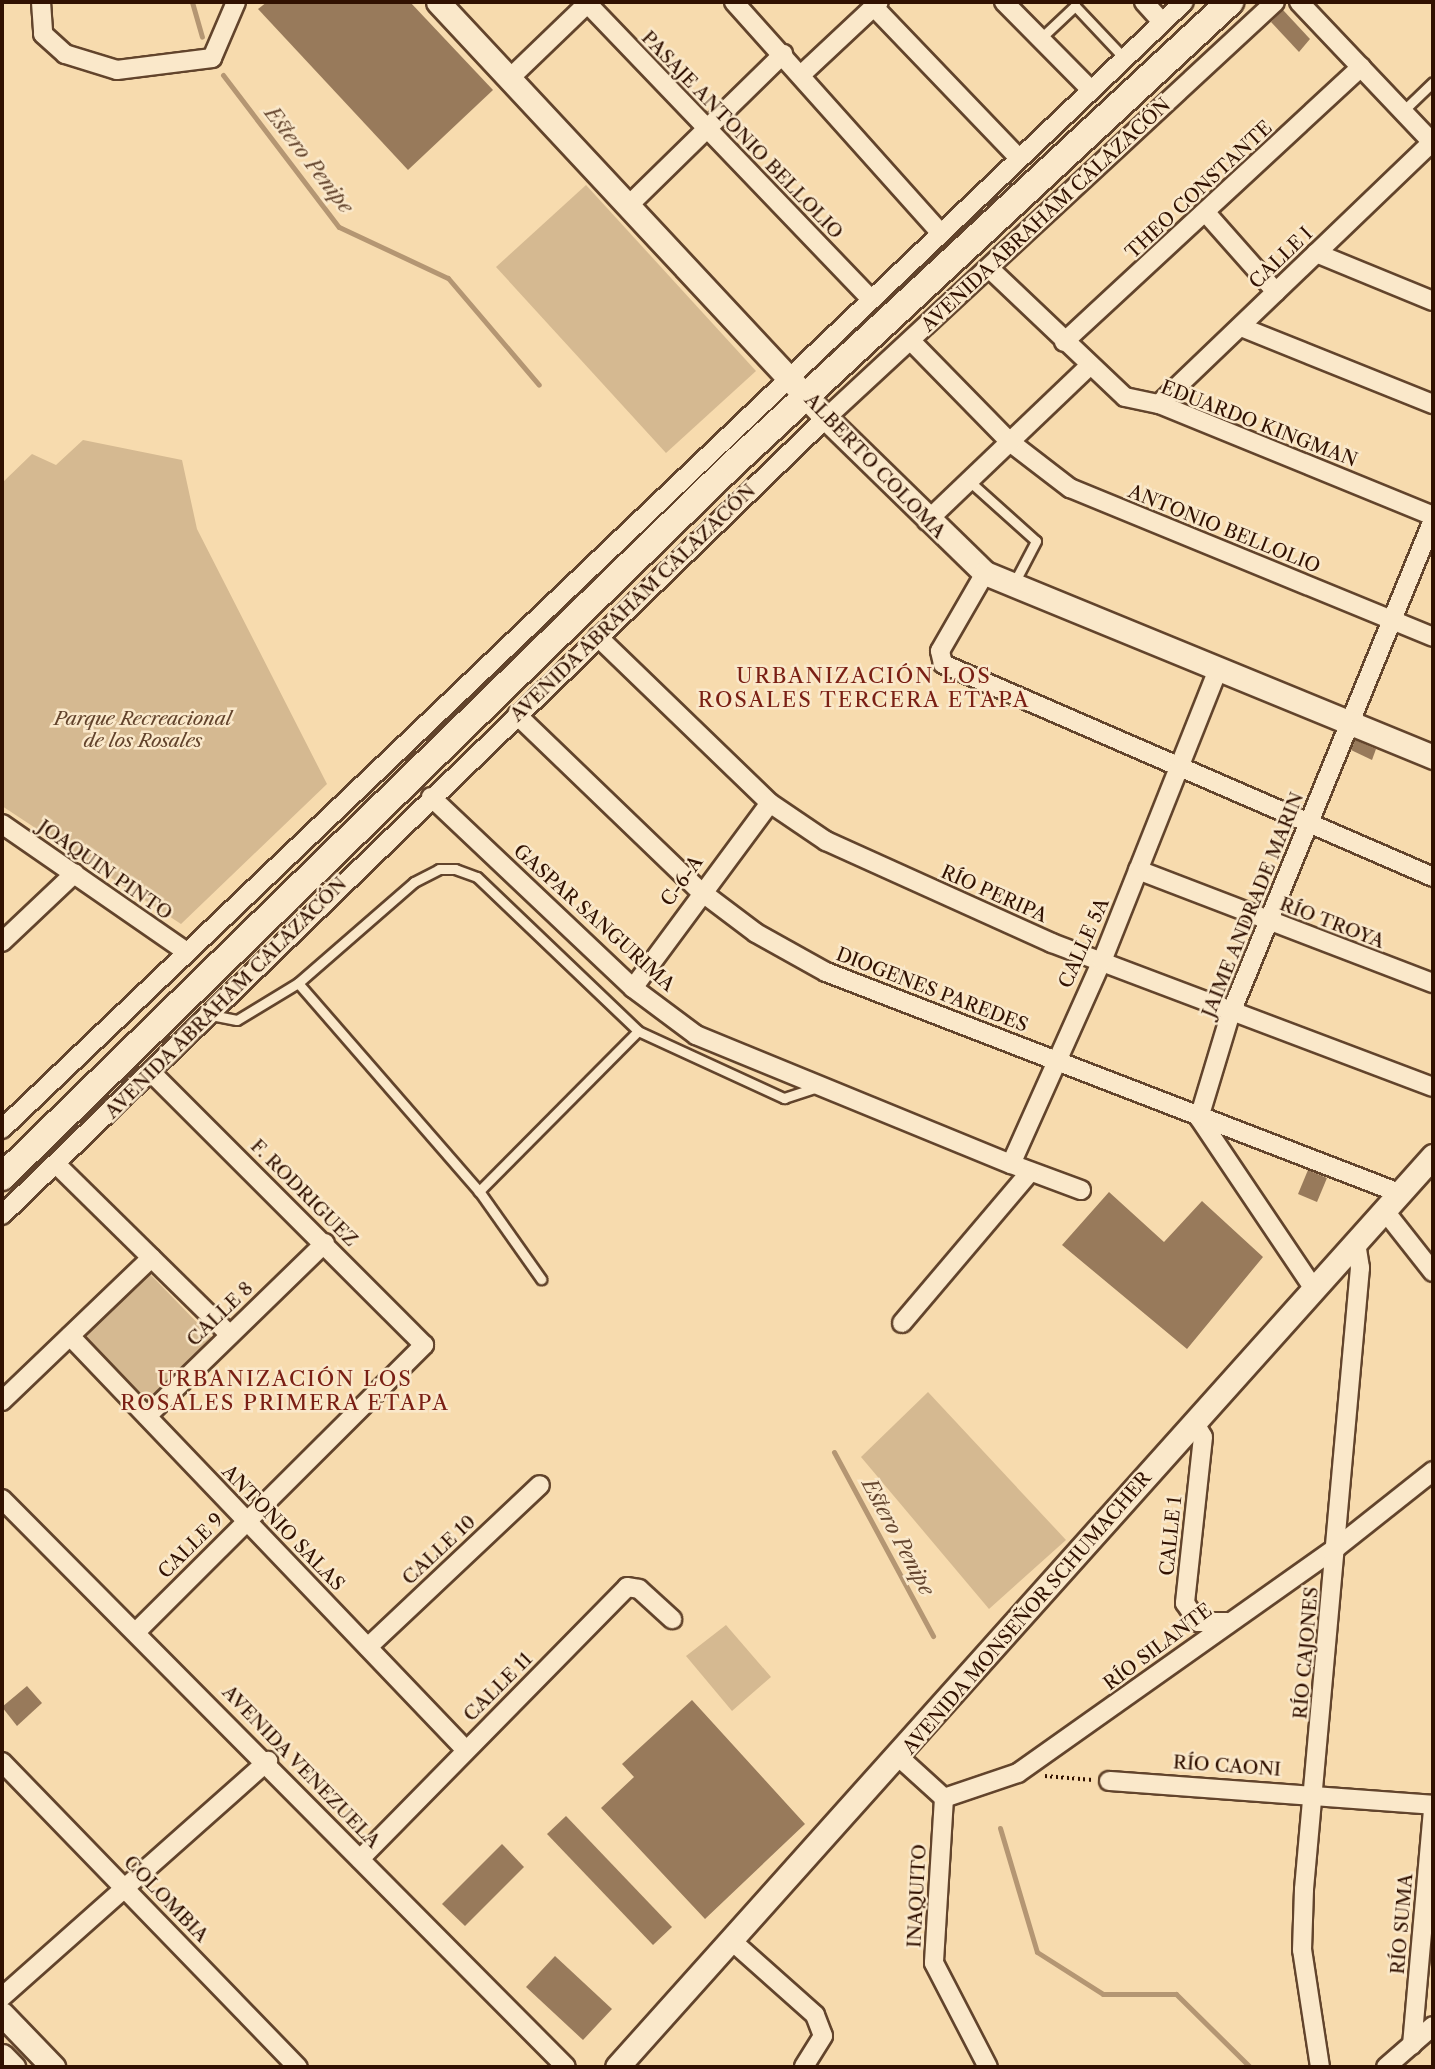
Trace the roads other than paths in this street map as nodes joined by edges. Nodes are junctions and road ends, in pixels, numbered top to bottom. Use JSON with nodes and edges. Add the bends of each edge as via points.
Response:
{"nodes":[{"id":1,"x":41,"y":2,"type":"edge"},
{"id":2,"x":236,"y":2,"type":"edge"},
{"id":3,"x":438,"y":2,"type":"edge"},
{"id":4,"x":734,"y":2,"type":"edge"},
{"id":5,"x":1004,"y":2,"type":"edge"},
{"id":6,"x":1144,"y":2,"type":"edge"},
{"id":7,"x":1184,"y":2,"type":"edge"},
{"id":8,"x":1230,"y":2,"type":"edge"},
{"id":9,"x":1275,"y":2,"type":"edge"},
{"id":10,"x":1299,"y":2,"type":"edge"},
{"id":11,"x":587,"y":3,"type":"edge"},
{"id":12,"x":876,"y":4,"type":"edge"},
{"id":13,"x":1162,"y":22,"type":"junction"},
{"id":14,"x":1041,"y":38,"type":"junction"},
{"id":15,"x":783,"y":54,"type":"junction"},
{"id":16,"x":1124,"y":58,"type":"junction"},
{"id":17,"x":1361,"y":67,"type":"junction"},
{"id":18,"x":802,"y":74,"type":"junction"},
{"id":19,"x":509,"y":79,"type":"junction"},
{"id":20,"x":1433,"y":82,"type":"edge"},
{"id":21,"x":1090,"y":89,"type":"junction"},
{"id":22,"x":1404,"y":110,"type":"junction"},
{"id":23,"x":710,"y":132,"type":"junction"},
{"id":24,"x":1433,"y":142,"type":"edge"},
{"id":25,"x":1018,"y":157,"type":"junction"},
{"id":26,"x":629,"y":205,"type":"junction"},
{"id":27,"x":1207,"y":214,"type":"junction"},
{"id":28,"x":939,"y":230,"type":"junction"},
{"id":29,"x":1316,"y":253,"type":"junction"},
{"id":30,"x":989,"y":268,"type":"junction"},
{"id":31,"x":1276,"y":292,"type":"junction"},
{"id":32,"x":869,"y":297,"type":"junction"},
{"id":33,"x":1433,"y":300,"type":"edge"},
{"id":34,"x":1241,"y":327,"type":"junction"},
{"id":35,"x":911,"y":341,"type":"junction"},
{"id":36,"x":1064,"y":342,"type":"junction"},
{"id":37,"x":1088,"y":367,"type":"junction"},
{"id":38,"x":787,"y":376,"type":"junction"},
{"id":39,"x":805,"y":395,"type":"junction"},
{"id":40,"x":1159,"y":404,"type":"junction"},
{"id":41,"x":1433,"y":404,"type":"edge"},
{"id":42,"x":826,"y":418,"type":"junction"},
{"id":43,"x":1010,"y":442,"type":"junction"},
{"id":44,"x":968,"y":480,"type":"junction"},
{"id":45,"x":1433,"y":518,"type":"edge"},
{"id":46,"x":927,"y":521,"type":"junction"},
{"id":47,"x":985,"y":573,"type":"junction"},
{"id":48,"x":1012,"y":587,"type":"junction"},
{"id":49,"x":1390,"y":620,"type":"junction"},
{"id":50,"x":598,"y":637,"type":"junction"},
{"id":51,"x":1433,"y":637,"type":"edge"},
{"id":52,"x":1218,"y":669,"type":"junction"},
{"id":53,"x":517,"y":715,"type":"junction"},
{"id":54,"x":1353,"y":723,"type":"junction"},
{"id":55,"x":1433,"y":757,"type":"edge"},
{"id":56,"x":1180,"y":766,"type":"junction"},
{"id":57,"x":431,"y":797,"type":"junction"},
{"id":58,"x":770,"y":803,"type":"junction"},
{"id":59,"x":2,"y":824,"type":"edge"},
{"id":60,"x":1306,"y":827,"type":"junction"},
{"id":61,"x":1138,"y":870,"type":"junction"},
{"id":62,"x":75,"y":873,"type":"junction"},
{"id":63,"x":1433,"y":877,"type":"edge"},
{"id":64,"x":699,"y":890,"type":"junction"},
{"id":65,"x":1268,"y":921,"type":"junction"},
{"id":66,"x":2,"y":942,"type":"edge"},
{"id":67,"x":184,"y":950,"type":"junction"},
{"id":68,"x":1102,"y":961,"type":"junction"},
{"id":69,"x":298,"y":983,"type":"junction"},
{"id":70,"x":1433,"y":983,"type":"edge"},
{"id":71,"x":633,"y":988,"type":"junction"},
{"id":72,"x":211,"y":1015,"type":"junction"},
{"id":73,"x":1230,"y":1015,"type":"junction"},
{"id":74,"x":638,"y":1031,"type":"junction"},
{"id":75,"x":1053,"y":1058,"type":"junction"},
{"id":76,"x":152,"y":1073,"type":"junction"},
{"id":77,"x":1433,"y":1087,"type":"edge"},
{"id":78,"x":815,"y":1088,"type":"junction"},
{"id":79,"x":1199,"y":1118,"type":"junction"},
{"id":80,"x":5,"y":1119,"type":"edge"},
{"id":81,"x":1433,"y":1156,"type":"edge"},
{"id":82,"x":57,"y":1164,"type":"junction"},
{"id":83,"x":1011,"y":1164,"type":"junction"},
{"id":84,"x":1030,"y":1172,"type":"junction"},
{"id":85,"x":2,"y":1177,"type":"edge"},
{"id":86,"x":1081,"y":1190,"type":"dead end"},
{"id":87,"x":479,"y":1191,"type":"junction"},
{"id":88,"x":1392,"y":1202,"type":"junction"},
{"id":89,"x":2,"y":1215,"type":"edge"},
{"id":90,"x":1356,"y":1242,"type":"junction"},
{"id":91,"x":325,"y":1243,"type":"junction"},
{"id":92,"x":151,"y":1258,"type":"junction"},
{"id":93,"x":1433,"y":1272,"type":"edge"},
{"id":94,"x":541,"y":1279,"type":"dead end"},
{"id":95,"x":1314,"y":1289,"type":"junction"},
{"id":96,"x":902,"y":1323,"type":"dead end"},
{"id":97,"x":229,"y":1334,"type":"junction"},
{"id":98,"x":71,"y":1336,"type":"junction"},
{"id":99,"x":424,"y":1345,"type":"joint"},
{"id":100,"x":2,"y":1401,"type":"edge"},
{"id":101,"x":147,"y":1416,"type":"junction"},
{"id":102,"x":1194,"y":1422,"type":"junction"},
{"id":103,"x":1433,"y":1471,"type":"edge"},
{"id":104,"x":540,"y":1485,"type":"dead end"},
{"id":105,"x":2,"y":1499,"type":"edge"},
{"id":106,"x":247,"y":1520,"type":"junction"},
{"id":107,"x":1336,"y":1548,"type":"junction"},
{"id":108,"x":672,"y":1619,"type":"dead end"},
{"id":109,"x":1227,"y":1622,"type":"junction"},
{"id":110,"x":138,"y":1630,"type":"junction"},
{"id":111,"x":368,"y":1647,"type":"junction"},
{"id":112,"x":466,"y":1749,"type":"junction"},
{"id":113,"x":900,"y":1758,"type":"junction"},
{"id":114,"x":268,"y":1761,"type":"junction"},
{"id":115,"x":2,"y":1762,"type":"edge"},
{"id":116,"x":1109,"y":1781,"type":"road end"},
{"id":117,"x":1315,"y":1793,"type":"junction"},
{"id":118,"x":944,"y":1798,"type":"junction"},
{"id":119,"x":1433,"y":1807,"type":"edge"},
{"id":120,"x":360,"y":1859,"type":"junction"},
{"id":121,"x":127,"y":1888,"type":"junction"},
{"id":122,"x":732,"y":1941,"type":"junction"},
{"id":123,"x":2,"y":1997,"type":"edge"},
{"id":124,"x":2,"y":2014,"type":"edge"},
{"id":125,"x":1433,"y":2026,"type":"edge"},
{"id":126,"x":1412,"y":2045,"type":"junction"},
{"id":127,"x":2,"y":2056,"type":"edge"},
{"id":128,"x":12,"y":2067,"type":"edge"},
{"id":129,"x":53,"y":2067,"type":"edge"},
{"id":130,"x":298,"y":2067,"type":"edge"},
{"id":131,"x":566,"y":2067,"type":"edge"},
{"id":132,"x":617,"y":2067,"type":"edge"},
{"id":133,"x":804,"y":2067,"type":"edge"},
{"id":134,"x":988,"y":2067,"type":"edge"},
{"id":135,"x":1320,"y":2067,"type":"edge"},
{"id":136,"x":1386,"y":2067,"type":"edge"}],
"edges":[{"from":1,"to":2,"type":"street","via":[[43,34],[65,54],[117,70],[212,58]]},
{"from":3,"to":19,"type":"street","name":"ALBERTO COLOMA"},
{"from":4,"to":15,"type":"street"},
{"from":5,"to":14,"type":"street"},
{"from":6,"to":13,"type":"street"},
{"from":7,"to":13,"type":"street"},
{"from":8,"to":39,"type":"main road","name":"AVENIDA ABRAHAM CALAZACÓN"},
{"from":9,"to":30,"type":"street","name":"AVENIDA ABRAHAM CALAZACÓN"},
{"from":10,"to":17,"type":"street"},
{"from":11,"to":19,"type":"street"},
{"from":11,"to":23,"type":"street","name":"PASAJE ANTONIO BELLOLIO"},
{"from":12,"to":18,"type":"street"},
{"from":12,"to":25,"type":"street"},
{"from":13,"to":16,"type":"street"},
{"from":14,"to":16,"type":"lane","via":[[1075,6]]},
{"from":14,"to":21,"type":"street"},
{"from":15,"to":18,"type":"street"},
{"from":15,"to":23,"type":"street"},
{"from":16,"to":21,"type":"street"},
{"from":17,"to":22,"type":"street"},
{"from":17,"to":27,"type":"street","name":"THEO CONSTANTE"},
{"from":18,"to":28,"type":"street"},
{"from":19,"to":26,"type":"street","name":"ALBERTO COLOMA"},
{"from":20,"to":22,"type":"lane"},
{"from":21,"to":25,"type":"street"},
{"from":22,"to":24,"type":"street"},
{"from":23,"to":26,"type":"street"},
{"from":23,"to":32,"type":"street","name":"PASAJE ANTONIO BELLOLIO"},
{"from":24,"to":29,"type":"street","name":"CALLE I"},
{"from":25,"to":28,"type":"street"},
{"from":26,"to":38,"type":"street","name":"ALBERTO COLOMA"},
{"from":27,"to":31,"type":"street"},
{"from":27,"to":36,"type":"street","name":"THEO CONSTANTE"},
{"from":28,"to":32,"type":"street"},
{"from":29,"to":31,"type":"street","name":"CALLE I"},
{"from":29,"to":33,"type":"street"},
{"from":30,"to":35,"type":"street","name":"AVENIDA ABRAHAM CALAZACÓN"},
{"from":30,"to":36,"type":"street","name":"EDUARDO KINGMAN"},
{"from":31,"to":34,"type":"street","name":"CALLE I"},
{"from":32,"to":38,"type":"street"},
{"from":34,"to":40,"type":"street","name":"CALLE I"},
{"from":34,"to":41,"type":"street"},
{"from":35,"to":42,"type":"street","name":"AVENIDA ABRAHAM CALAZACÓN"},
{"from":35,"to":43,"type":"street","name":"ANTONIO BELLOLIO"},
{"from":36,"to":37,"type":"street","name":"EDUARDO KINGMAN"},
{"from":37,"to":40,"type":"street","name":"EDUARDO KINGMAN","via":[[1125,397]]},
{"from":37,"to":43,"type":"street"},
{"from":38,"to":39,"type":"street","name":"ALBERTO COLOMA"},
{"from":38,"to":67,"type":"street"},
{"from":39,"to":42,"type":"street","name":"ALBERTO COLOMA"},
{"from":39,"to":85,"type":"main road","name":"AVENIDA ABRAHAM CALAZACÓN"},
{"from":40,"to":45,"type":"street","name":"EDUARDO KINGMAN"},
{"from":42,"to":46,"type":"street","name":"ALBERTO COLOMA"},
{"from":42,"to":50,"type":"street","name":"AVENIDA ABRAHAM CALAZACÓN"},
{"from":43,"to":44,"type":"street"},
{"from":43,"to":49,"type":"street","name":"ANTONIO BELLOLIO","via":[[1070,488]]},
{"from":44,"to":46,"type":"street"},
{"from":44,"to":48,"type":"lane","via":[[1036,541]]},
{"from":45,"to":49,"type":"street","name":"JAIME ANDRADE MARIN"},
{"from":46,"to":47,"type":"street","name":"ALBERTO COLOMA"},
{"from":47,"to":48,"type":"street","name":"ALBERTO COLOMA"},
{"from":47,"to":56,"type":"street","via":[[940,650],[943,664]]},
{"from":48,"to":52,"type":"street","name":"ALBERTO COLOMA"},
{"from":49,"to":51,"type":"street","name":"ANTONIO BELLOLIO"},
{"from":49,"to":54,"type":"street","name":"JAIME ANDRADE MARIN"},
{"from":50,"to":53,"type":"street","name":"AVENIDA ABRAHAM CALAZACÓN"},
{"from":50,"to":58,"type":"street","name":"RÍO PERIPA"},
{"from":52,"to":54,"type":"street","name":"ALBERTO COLOMA"},
{"from":52,"to":56,"type":"street","name":"CALLE 5A"},
{"from":53,"to":57,"type":"street","name":"AVENIDA ABRAHAM CALAZACÓN"},
{"from":53,"to":64,"type":"street","name":"DIOGENES PAREDES"},
{"from":54,"to":55,"type":"street","name":"ALBERTO COLOMA"},
{"from":54,"to":60,"type":"street","name":"JAIME ANDRADE MARIN"},
{"from":56,"to":60,"type":"street"},
{"from":56,"to":61,"type":"street","name":"CALLE 5A"},
{"from":57,"to":71,"type":"street","name":"GASPAR SANGURIMA"},
{"from":57,"to":72,"type":"street","name":"AVENIDA ABRAHAM CALAZACÓN"},
{"from":58,"to":64,"type":"street","name":"C-6-A"},
{"from":58,"to":68,"type":"street","name":"RÍO PERIPA","via":[[827,841]]},
{"from":59,"to":62,"type":"street","name":"JOAQUIN PINTO"},
{"from":60,"to":63,"type":"street"},
{"from":60,"to":65,"type":"street","name":"JAIME ANDRADE MARIN"},
{"from":61,"to":65,"type":"street","name":"RÍO TROYA"},
{"from":61,"to":68,"type":"street","name":"CALLE 5A"},
{"from":62,"to":66,"type":"street"},
{"from":62,"to":67,"type":"street","name":"JOAQUIN PINTO"},
{"from":64,"to":71,"type":"street","name":"C-6-A"},
{"from":64,"to":75,"type":"street","name":"DIOGENES PAREDES","via":[[826,972]]},
{"from":65,"to":70,"type":"street","name":"RÍO TROYA"},
{"from":65,"to":73,"type":"street","name":"JAIME ANDRADE MARIN"},
{"from":67,"to":80,"type":"street"},
{"from":68,"to":73,"type":"street","name":"RÍO PERIPA"},
{"from":68,"to":75,"type":"street","name":"CALLE 5A"},
{"from":69,"to":72,"type":"lane","via":[[237,1020]]},
{"from":69,"to":74,"type":"lane","via":[[414,882],[439,869],[455,870],[477,877]]},
{"from":69,"to":87,"type":"lane"},
{"from":71,"to":78,"type":"street","name":"GASPAR SANGURIMA","via":[[696,1035]]},
{"from":72,"to":76,"type":"street","name":"AVENIDA ABRAHAM CALAZACÓN"},
{"from":73,"to":77,"type":"street","name":"RÍO PERIPA"},
{"from":73,"to":79,"type":"street","name":"JAIME ANDRADE MARIN"},
{"from":74,"to":78,"type":"lane","via":[[784,1098]]},
{"from":74,"to":87,"type":"lane"},
{"from":75,"to":79,"type":"street","name":"DIOGENES PAREDES"},
{"from":75,"to":83,"type":"street","name":"CALLE 5A"},
{"from":76,"to":82,"type":"street","name":"AVENIDA ABRAHAM CALAZACÓN"},
{"from":76,"to":91,"type":"street","name":"F. RODRIGUEZ"},
{"from":78,"to":83,"type":"street","name":"GASPAR SANGURIMA"},
{"from":79,"to":88,"type":"street","name":"DIOGENES PAREDES"},
{"from":79,"to":95,"type":"street"},
{"from":81,"to":88,"type":"street","name":"AVENIDA MONSEÑOR SCHUMACHER"},
{"from":82,"to":89,"type":"street","name":"AVENIDA ABRAHAM CALAZACÓN"},
{"from":82,"to":92,"type":"street"},
{"from":83,"to":84,"type":"street"},
{"from":84,"to":86,"type":"street"},
{"from":84,"to":96,"type":"street"},
{"from":87,"to":94,"type":"lane"},
{"from":88,"to":90,"type":"street","name":"AVENIDA MONSEÑOR SCHUMACHER"},
{"from":88,"to":93,"type":"street"},
{"from":90,"to":95,"type":"street","name":"AVENIDA MONSEÑOR SCHUMACHER"},
{"from":90,"to":107,"type":"street","name":"RÍO CAJONES","via":[[1360,1268]]},
{"from":91,"to":97,"type":"street","name":"CALLE 8"},
{"from":91,"to":99,"type":"street","name":"F. RODRIGUEZ"},
{"from":92,"to":97,"type":"street"},
{"from":92,"to":98,"type":"street"},
{"from":95,"to":102,"type":"street","name":"AVENIDA MONSEÑOR SCHUMACHER"},
{"from":97,"to":101,"type":"street","name":"CALLE 8"},
{"from":98,"to":100,"type":"street"},
{"from":98,"to":101,"type":"street","name":"ANTONIO SALAS"},
{"from":99,"to":106,"type":"street","name":"CALLE 9"},
{"from":101,"to":106,"type":"street","name":"ANTONIO SALAS"},
{"from":102,"to":109,"type":"street","name":"CALLE 1","via":[[1203,1437],[1185,1603],[1198,1622]]},
{"from":102,"to":113,"type":"street","name":"AVENIDA MONSEÑOR SCHUMACHER"},
{"from":103,"to":107,"type":"street","name":"RÍO SILANTE"},
{"from":104,"to":111,"type":"street","name":"CALLE 10"},
{"from":105,"to":110,"type":"street","name":"AVENIDA VENEZUELA"},
{"from":106,"to":110,"type":"street","name":"CALLE 9"},
{"from":106,"to":111,"type":"street","name":"ANTONIO SALAS"},
{"from":107,"to":109,"type":"street","name":"RÍO SILANTE"},
{"from":107,"to":117,"type":"street","name":"RÍO CAJONES"},
{"from":108,"to":112,"type":"street","name":"CALLE 11","via":[[639,1588],[627,1587]]},
{"from":109,"to":118,"type":"street","name":"RÍO SILANTE","via":[[1018,1773]]},
{"from":110,"to":114,"type":"street","name":"AVENIDA VENEZUELA"},
{"from":111,"to":112,"type":"street","name":"ANTONIO SALAS"},
{"from":112,"to":120,"type":"street","name":"CALLE 11"},
{"from":113,"to":118,"type":"street"},
{"from":113,"to":122,"type":"street","name":"AVENIDA MONSEÑOR SCHUMACHER"},
{"from":114,"to":120,"type":"street","name":"AVENIDA VENEZUELA"},
{"from":114,"to":121,"type":"street"},
{"from":115,"to":121,"type":"street","name":"COLOMBIA"},
{"from":116,"to":117,"type":"street","name":"RÍO CAONI"},
{"from":117,"to":119,"type":"street","name":"RÍO CAONI"},
{"from":117,"to":135,"type":"street","name":"RÍO CAJONES","via":[[1302,1950]]},
{"from":118,"to":134,"type":"street","name":"INAQUITO","via":[[934,1963]]},
{"from":119,"to":126,"type":"street","name":"RÍO SUMA"},
{"from":120,"to":131,"type":"street","name":"AVENIDA VENEZUELA"},
{"from":121,"to":123,"type":"street"},
{"from":121,"to":130,"type":"street","name":"COLOMBIA"},
{"from":122,"to":132,"type":"street","name":"AVENIDA MONSEÑOR SCHUMACHER"},
{"from":122,"to":133,"type":"street","via":[[815,2015],[823,2036]]},
{"from":124,"to":129,"type":"street"},
{"from":125,"to":126,"type":"street"},
{"from":126,"to":136,"type":"street"},
{"from":127,"to":128,"type":"street"}]}
